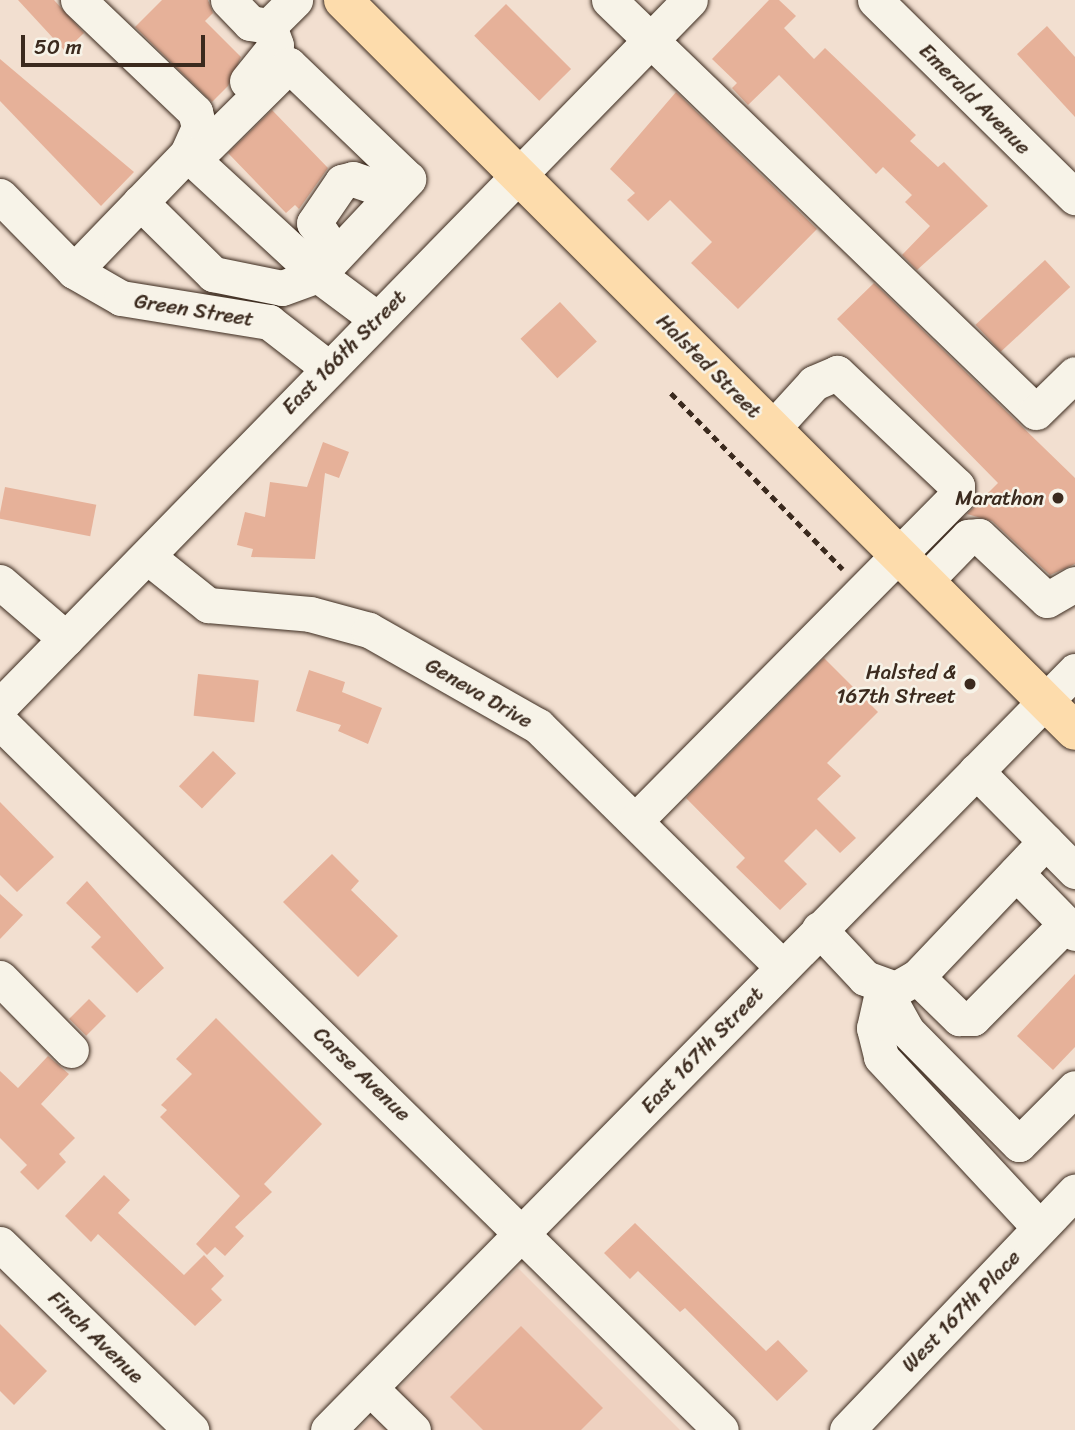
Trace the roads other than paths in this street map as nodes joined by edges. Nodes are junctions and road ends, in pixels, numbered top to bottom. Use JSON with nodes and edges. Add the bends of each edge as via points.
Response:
{"nodes":[{"id":1,"x":78,"y":0,"type":"edge"},
{"id":2,"x":228,"y":0,"type":"edge"},
{"id":3,"x":295,"y":0,"type":"edge"},
{"id":4,"x":344,"y":0,"type":"edge"},
{"id":5,"x":609,"y":0,"type":"edge"},
{"id":6,"x":690,"y":0,"type":"edge"},
{"id":7,"x":875,"y":0,"type":"edge"},
{"id":8,"x":269,"y":26,"type":"junction"},
{"id":9,"x":650,"y":41,"type":"junction"},
{"id":10,"x":193,"y":147,"type":"junction"},
{"id":11,"x":517,"y":173,"type":"junction"},
{"id":12,"x":0,"y":196,"type":"edge"},
{"id":13,"x":1075,"y":197,"type":"edge"},
{"id":14,"x":140,"y":202,"type":"junction"},
{"id":15,"x":327,"y":265,"type":"junction"},
{"id":16,"x":74,"y":271,"type":"junction"},
{"id":17,"x":377,"y":319,"type":"junction"},
{"id":18,"x":327,"y":367,"type":"junction"},
{"id":19,"x":1075,"y":374,"type":"edge"},
{"id":20,"x":772,"y":429,"type":"junction"},
{"id":21,"x":899,"y":555,"type":"junction"},
{"id":22,"x":148,"y":557,"type":"junction"},
{"id":23,"x":925,"y":581,"type":"junction"},
{"id":24,"x":0,"y":582,"type":"edge"},
{"id":25,"x":1075,"y":584,"type":"edge"},
{"id":26,"x":66,"y":639,"type":"junction"},
{"id":27,"x":1075,"y":671,"type":"edge"},
{"id":28,"x":1044,"y":701,"type":"junction"},
{"id":29,"x":0,"y":706,"type":"edge"},
{"id":30,"x":0,"y":722,"type":"edge"},
{"id":31,"x":1075,"y":731,"type":"edge"},
{"id":32,"x":976,"y":771,"type":"junction"},
{"id":33,"x":635,"y":821,"type":"junction"},
{"id":34,"x":1046,"y":842,"type":"junction"},
{"id":35,"x":1075,"y":871,"type":"edge"},
{"id":36,"x":1016,"y":873,"type":"junction"},
{"id":37,"x":819,"y":929,"type":"junction"},
{"id":38,"x":1071,"y":929,"type":"edge"},
{"id":39,"x":782,"y":967,"type":"junction"},
{"id":40,"x":917,"y":977,"type":"junction"},
{"id":41,"x":0,"y":978,"type":"edge"},
{"id":42,"x":883,"y":988,"type":"junction"},
{"id":43,"x":71,"y":1050,"type":"dead end"},
{"id":44,"x":1075,"y":1088,"type":"edge"},
{"id":45,"x":1075,"y":1191,"type":"edge"},
{"id":46,"x":1040,"y":1228,"type":"junction"},
{"id":47,"x":525,"y":1233,"type":"junction"},
{"id":48,"x":0,"y":1244,"type":"edge"},
{"id":49,"x":370,"y":1388,"type":"junction"},
{"id":50,"x":191,"y":1430,"type":"edge"},
{"id":51,"x":328,"y":1430,"type":"edge"},
{"id":52,"x":413,"y":1430,"type":"edge"},
{"id":53,"x":722,"y":1430,"type":"edge"},
{"id":54,"x":847,"y":1430,"type":"edge"}],
"edges":[{"from":1,"to":10,"type":"street","via":[[195,112]]},
{"from":2,"to":8,"type":"street","via":[[250,23]]},
{"from":3,"to":8,"type":"street"},
{"from":4,"to":11,"type":"main road","name":"Halsted Street"},
{"from":5,"to":9,"type":"street"},
{"from":6,"to":9,"type":"street","name":"East 166th Street"},
{"from":7,"to":13,"type":"street","name":"Emerald Avenue"},
{"from":8,"to":10,"type":"street","via":[[276,45]]},
{"from":9,"to":11,"type":"street","name":"East 166th Street"},
{"from":9,"to":19,"type":"street","via":[[1036,412]]},
{"from":10,"to":14,"type":"street"},
{"from":10,"to":15,"type":"street"},
{"from":10,"to":15,"type":"street","via":[[289,65],[408,178]]},
{"from":11,"to":17,"type":"street","name":"East 166th Street"},
{"from":11,"to":20,"type":"main road","name":"Halsted Street"},
{"from":12,"to":16,"type":"street","name":"Green Street"},
{"from":14,"to":15,"type":"street","via":[[213,274],[282,288]]},
{"from":14,"to":16,"type":"street"},
{"from":15,"to":17,"type":"street"},
{"from":16,"to":18,"type":"street","name":"Green Street","via":[[121,298],[280,327]]},
{"from":17,"to":18,"type":"street","name":"East 166th Street"},
{"from":18,"to":22,"type":"street","name":"East 166th Street"},
{"from":20,"to":21,"type":"main road","name":"Halsted Street"},
{"from":20,"to":21,"type":"street","via":[[814,383],[837,373],[957,485],[957,496]]},
{"from":21,"to":23,"type":"main road","name":"Halsted Street"},
{"from":21,"to":33,"type":"street"},
{"from":22,"to":26,"type":"street","name":"East 166th Street"},
{"from":22,"to":33,"type":"street","name":"Geneva Drive","via":[[208,605],[310,614],[369,630],[538,726]]},
{"from":23,"to":25,"type":"street","via":[[968,537],[979,536],[1047,600]]},
{"from":23,"to":28,"type":"main road","name":"Halsted Street"},
{"from":24,"to":26,"type":"street"},
{"from":26,"to":29,"type":"street","name":"East 166th Street"},
{"from":27,"to":28,"type":"street","name":"East 167th Street"},
{"from":28,"to":31,"type":"main road","name":"Halsted Street"},
{"from":28,"to":32,"type":"street","name":"East 167th Street"},
{"from":30,"to":47,"type":"street","name":"Carse Avenue"},
{"from":32,"to":34,"type":"street"},
{"from":32,"to":37,"type":"street","name":"East 167th Street"},
{"from":33,"to":39,"type":"street","name":"Geneva Drive"},
{"from":34,"to":35,"type":"street"},
{"from":34,"to":36,"type":"street"},
{"from":36,"to":38,"type":"street"},
{"from":36,"to":40,"type":"street"},
{"from":37,"to":39,"type":"street","name":"East 167th Street"},
{"from":37,"to":42,"type":"street"},
{"from":38,"to":40,"type":"street","via":[[974,1018],[959,1018]]},
{"from":39,"to":47,"type":"street","name":"East 167th Street"},
{"from":40,"to":42,"type":"street","via":[[896,989]]},
{"from":41,"to":43,"type":"street"},
{"from":42,"to":44,"type":"street","via":[[906,1031],[1019,1144]]},
{"from":42,"to":46,"type":"street","via":[[874,1028],[881,1057]]},
{"from":45,"to":46,"type":"street","name":"West 167th Place"},
{"from":46,"to":54,"type":"street","name":"West 167th Place"},
{"from":47,"to":49,"type":"street","name":"East 167th Street"},
{"from":47,"to":53,"type":"street","name":"Carse Avenue"},
{"from":48,"to":50,"type":"street","name":"Finch Avenue"},
{"from":49,"to":51,"type":"street","name":"East 167th Street"},
{"from":49,"to":52,"type":"street"}]}
